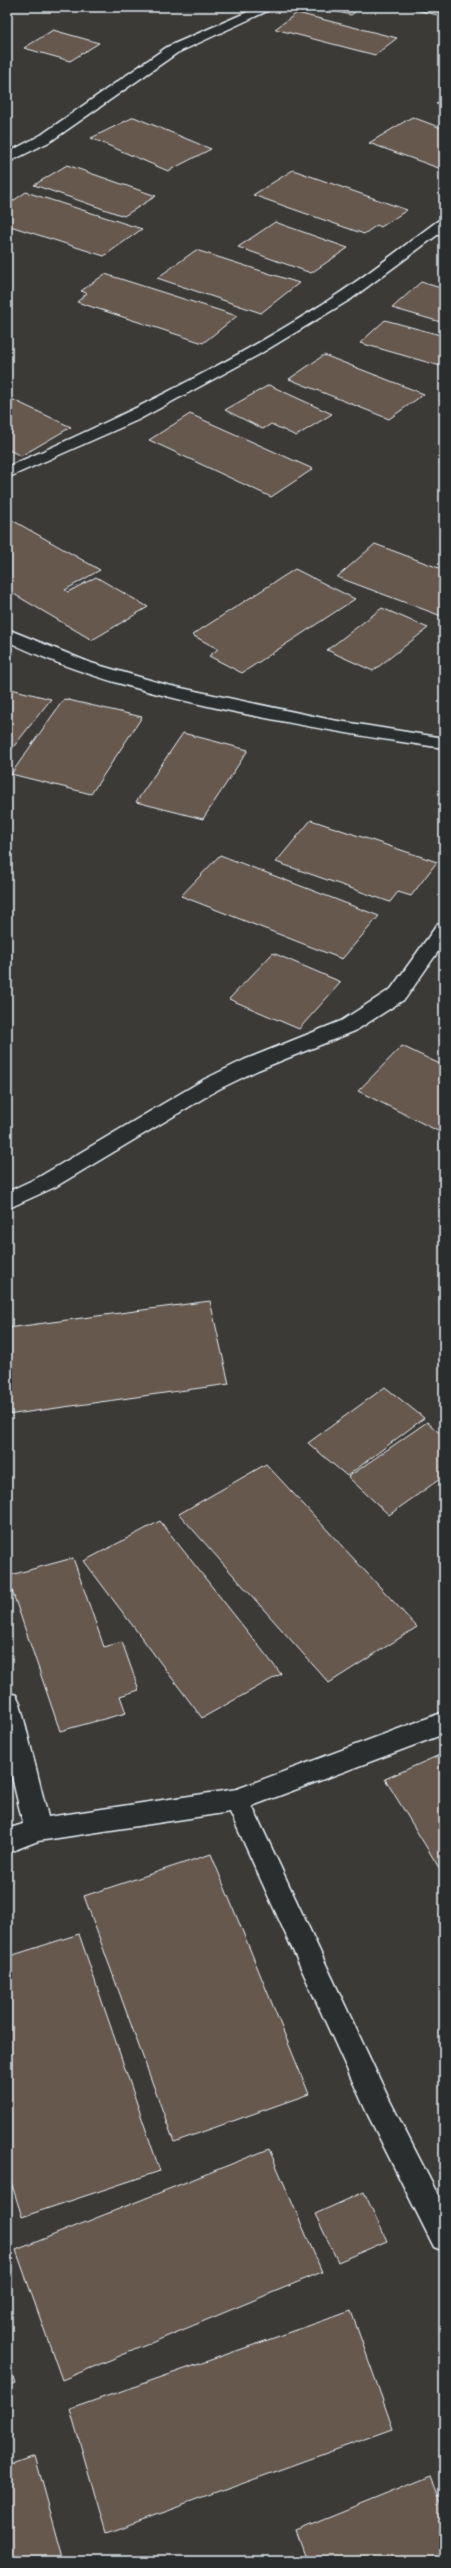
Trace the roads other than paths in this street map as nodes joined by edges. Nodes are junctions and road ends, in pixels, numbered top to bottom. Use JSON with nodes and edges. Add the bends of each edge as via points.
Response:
{"nodes":[{"id":1,"x":270,"y":7,"type":"edge"},
{"id":2,"x":7,"y":159,"type":"edge"},
{"id":3,"x":444,"y":223,"type":"edge"},
{"id":4,"x":7,"y":473,"type":"edge"},
{"id":5,"x":7,"y":634,"type":"edge"},
{"id":6,"x":444,"y":743,"type":"edge"},
{"id":7,"x":444,"y":929,"type":"edge"},
{"id":8,"x":7,"y":1201,"type":"edge"},
{"id":9,"x":7,"y":1703,"type":"edge"},
{"id":10,"x":444,"y":1723,"type":"edge"},
{"id":11,"x":237,"y":1800,"type":"junction"},
{"id":12,"x":38,"y":1830,"type":"junction"},
{"id":13,"x":7,"y":1841,"type":"edge"},
{"id":14,"x":444,"y":2237,"type":"edge"}],
"edges":[{"from":1,"to":2,"type":"street","via":[[172,50],[46,138]]},
{"from":3,"to":4,"type":"street","via":[[332,304],[212,376],[50,455]]},
{"from":5,"to":6,"type":"street","via":[[28,645],[121,680],[262,712]]},
{"from":7,"to":8,"type":"street","via":[[398,994],[348,1026],[251,1065],[212,1084],[47,1182]]},
{"from":9,"to":12,"type":"street"},
{"from":10,"to":11,"type":"street"},
{"from":11,"to":12,"type":"street"},
{"from":11,"to":14,"type":"street","via":[[377,2104]]},
{"from":12,"to":13,"type":"street"}]}
